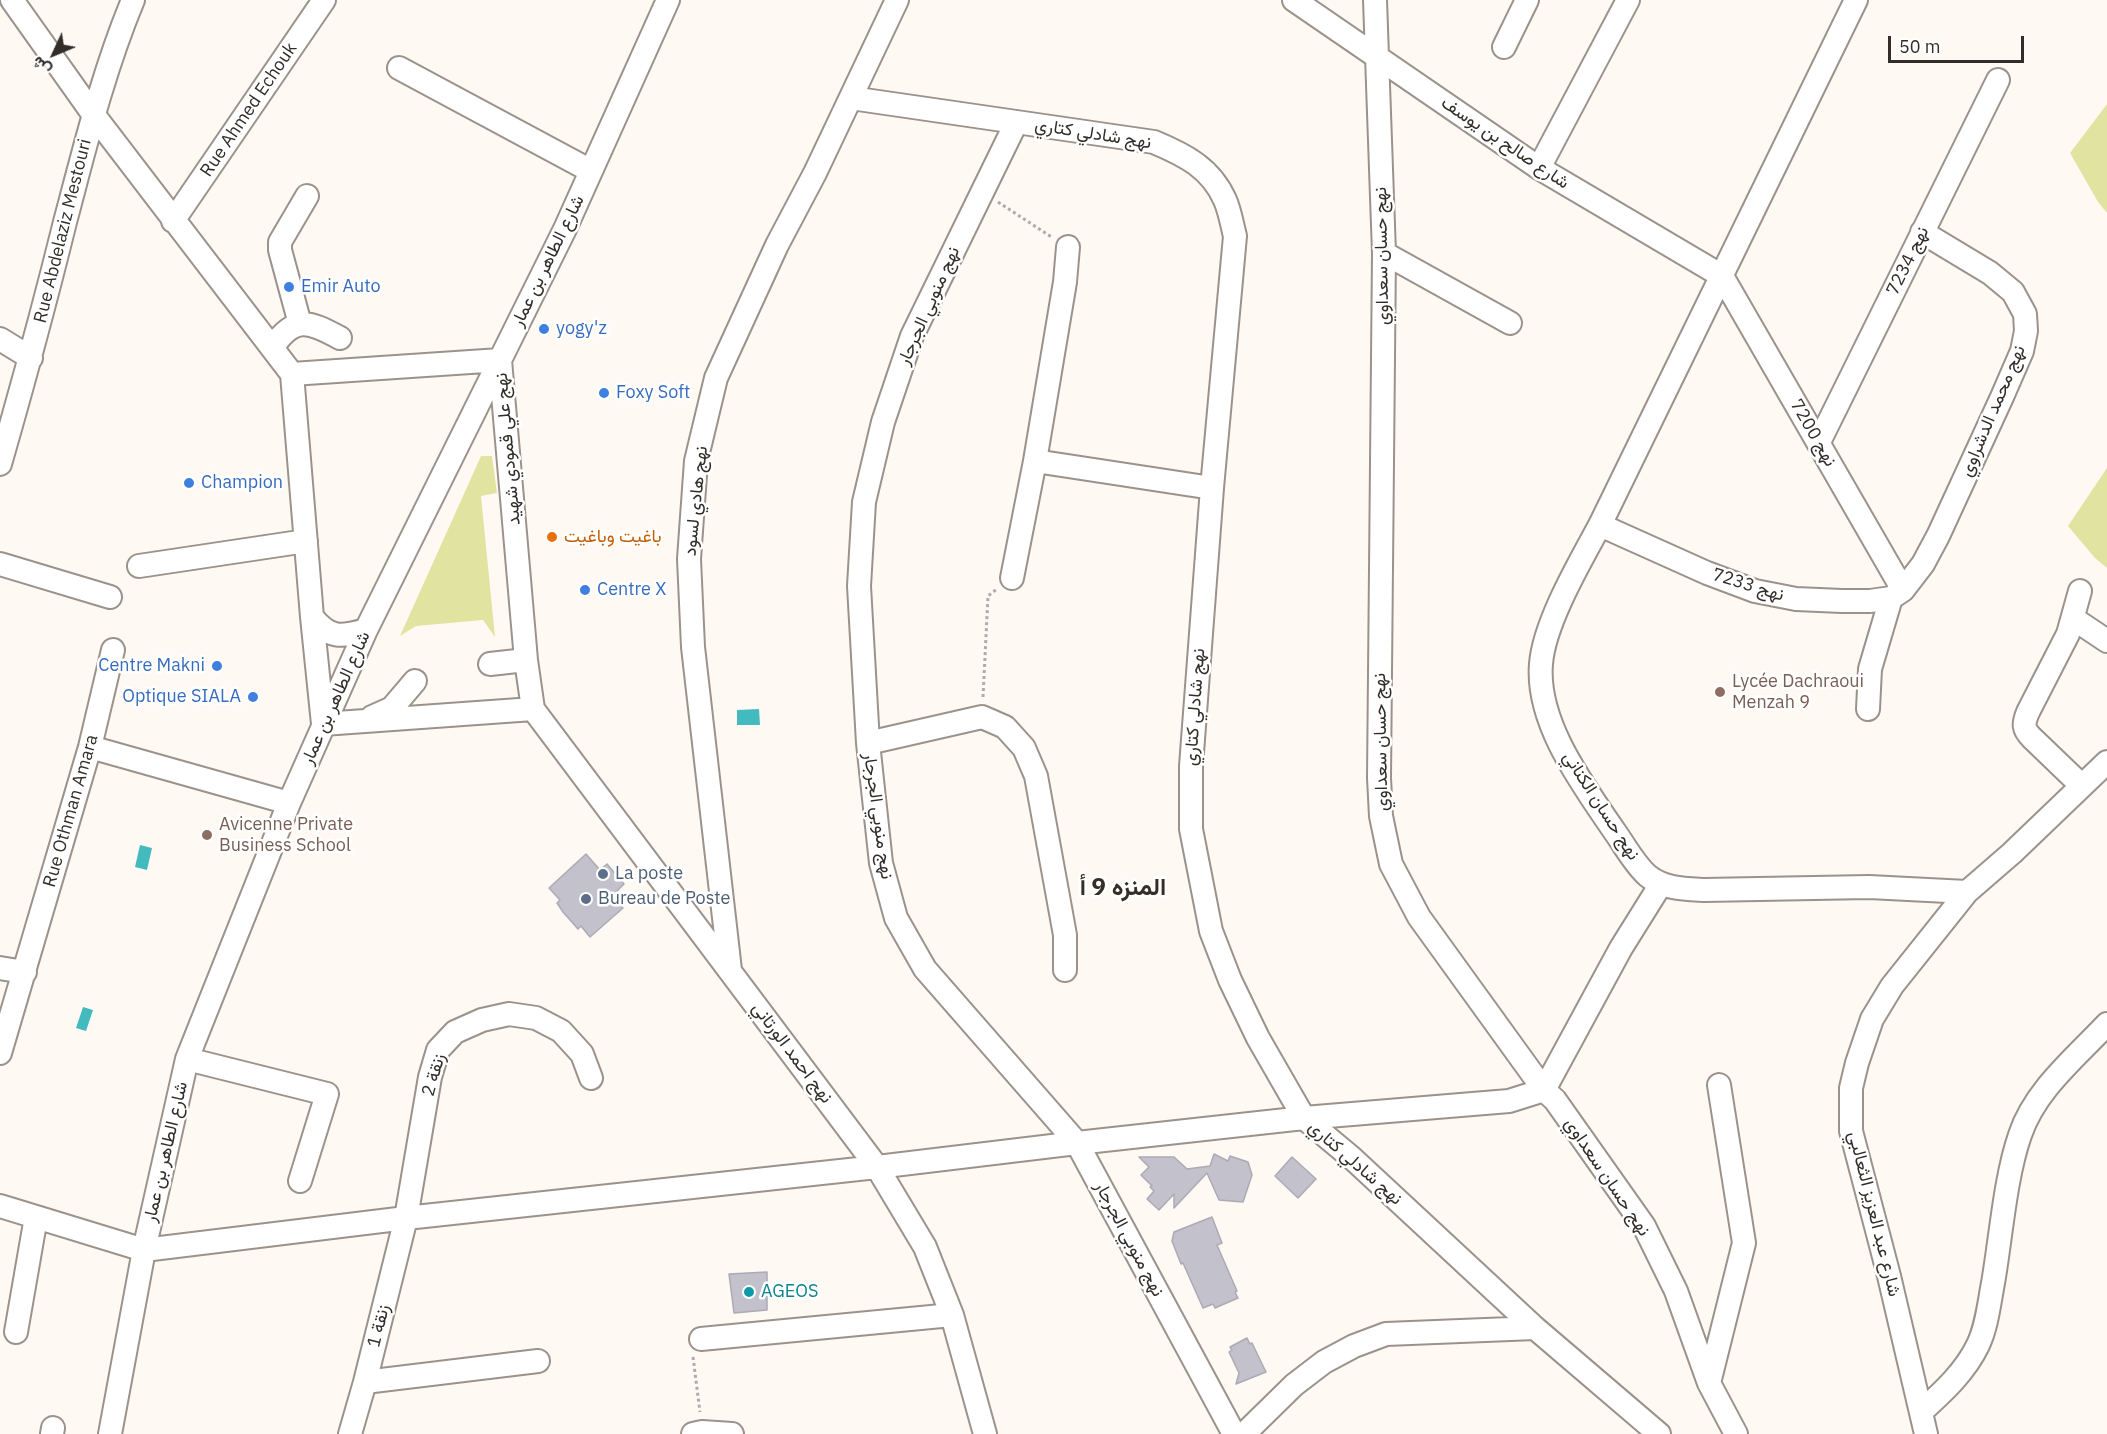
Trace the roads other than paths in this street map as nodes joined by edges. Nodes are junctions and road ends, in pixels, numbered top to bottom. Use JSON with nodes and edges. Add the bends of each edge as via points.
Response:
{"nodes":[{"id":1,"x":12,"y":0,"type":"edge"},
{"id":2,"x":133,"y":0,"type":"edge"},
{"id":3,"x":324,"y":0,"type":"edge"},
{"id":4,"x":668,"y":0,"type":"edge"},
{"id":5,"x":897,"y":0,"type":"edge"},
{"id":6,"x":1294,"y":0,"type":"edge"},
{"id":7,"x":1375,"y":0,"type":"edge"},
{"id":8,"x":1527,"y":0,"type":"edge"},
{"id":9,"x":1628,"y":0,"type":"edge"},
{"id":10,"x":1856,"y":0,"type":"edge"},
{"id":11,"x":1504,"y":47,"type":"dead end"},
{"id":12,"x":1377,"y":57,"type":"junction"},
{"id":13,"x":399,"y":68,"type":"dead end"},
{"id":14,"x":1998,"y":80,"type":"dead end"},
{"id":15,"x":851,"y":98,"type":"junction"},
{"id":16,"x":93,"y":114,"type":"junction"},
{"id":17,"x":1016,"y":123,"type":"junction"},
{"id":18,"x":1539,"y":168,"type":"junction"},
{"id":19,"x":591,"y":171,"type":"junction"},
{"id":20,"x":307,"y":196,"type":"dead end"},
{"id":21,"x":173,"y":221,"type":"junction"},
{"id":22,"x":1922,"y":232,"type":"junction"},
{"id":23,"x":1068,"y":247,"type":"road end"},
{"id":24,"x":1384,"y":253,"type":"junction"},
{"id":25,"x":1722,"y":276,"type":"junction"},
{"id":26,"x":1510,"y":323,"type":"dead end"},
{"id":27,"x":300,"y":324,"type":"junction"},
{"id":28,"x":340,"y":338,"type":"dead end"},
{"id":29,"x":0,"y":339,"type":"edge"},
{"id":30,"x":272,"y":348,"type":"junction"},
{"id":31,"x":31,"y":358,"type":"junction"},
{"id":32,"x":500,"y":360,"type":"junction"},
{"id":33,"x":292,"y":374,"type":"junction"},
{"id":34,"x":1819,"y":442,"type":"junction"},
{"id":35,"x":1035,"y":461,"type":"junction"},
{"id":36,"x":0,"y":464,"type":"edge"},
{"id":37,"x":1212,"y":488,"type":"junction"},
{"id":38,"x":1600,"y":525,"type":"junction"},
{"id":39,"x":306,"y":542,"type":"junction"},
{"id":40,"x":0,"y":564,"type":"edge"},
{"id":41,"x":139,"y":566,"type":"dead end"},
{"id":42,"x":1012,"y":578,"type":"road end"},
{"id":43,"x":2080,"y":591,"type":"dead end"},
{"id":44,"x":1897,"y":594,"type":"junction"},
{"id":45,"x":110,"y":597,"type":"dead end"},
{"id":46,"x":312,"y":617,"type":"junction"},
{"id":47,"x":2074,"y":619,"type":"junction"},
{"id":48,"x":366,"y":630,"type":"junction"},
{"id":49,"x":2107,"y":642,"type":"edge"},
{"id":50,"x":113,"y":650,"type":"dead end"},
{"id":51,"x":526,"y":660,"type":"junction"},
{"id":52,"x":490,"y":664,"type":"dead end"},
{"id":53,"x":415,"y":681,"type":"dead end"},
{"id":54,"x":533,"y":709,"type":"junction"},
{"id":55,"x":1868,"y":709,"type":"dead end"},
{"id":56,"x":365,"y":720,"type":"junction"},
{"id":57,"x":323,"y":724,"type":"junction"},
{"id":58,"x":868,"y":743,"type":"junction"},
{"id":59,"x":90,"y":747,"type":"junction"},
{"id":60,"x":2107,"y":762,"type":"edge"},
{"id":61,"x":2082,"y":786,"type":"junction"},
{"id":62,"x":289,"y":803,"type":"junction"},
{"id":63,"x":1661,"y":884,"type":"junction"},
{"id":64,"x":1967,"y":892,"type":"junction"},
{"id":65,"x":0,"y":968,"type":"edge"},
{"id":66,"x":730,"y":970,"type":"junction"},
{"id":67,"x":1065,"y":970,"type":"dead end"},
{"id":68,"x":25,"y":972,"type":"junction"},
{"id":69,"x":2107,"y":1024,"type":"edge"},
{"id":70,"x":0,"y":1053,"type":"edge"},
{"id":71,"x":187,"y":1059,"type":"junction"},
{"id":72,"x":591,"y":1078,"type":"dead end"},
{"id":73,"x":1719,"y":1085,"type":"dead end"},
{"id":74,"x":1544,"y":1090,"type":"junction"},
{"id":75,"x":1305,"y":1118,"type":"junction"},
{"id":76,"x":1077,"y":1143,"type":"junction"},
{"id":77,"x":877,"y":1167,"type":"junction"},
{"id":78,"x":300,"y":1181,"type":"dead end"},
{"id":79,"x":0,"y":1206,"type":"edge"},
{"id":80,"x":36,"y":1217,"type":"junction"},
{"id":81,"x":406,"y":1218,"type":"junction"},
{"id":82,"x":144,"y":1250,"type":"junction"},
{"id":83,"x":952,"y":1314,"type":"junction"},
{"id":84,"x":1535,"y":1328,"type":"junction"},
{"id":85,"x":16,"y":1332,"type":"dead end"},
{"id":86,"x":701,"y":1339,"type":"road end"},
{"id":87,"x":538,"y":1361,"type":"dead end"},
{"id":88,"x":365,"y":1382,"type":"junction"},
{"id":89,"x":1708,"y":1383,"type":"junction"},
{"id":90,"x":1922,"y":1411,"type":"junction"},
{"id":91,"x":698,"y":1433,"type":"edge"},
{"id":92,"x":110,"y":1434,"type":"edge"},
{"id":93,"x":350,"y":1434,"type":"edge"},
{"id":94,"x":732,"y":1434,"type":"edge"},
{"id":95,"x":985,"y":1434,"type":"edge"},
{"id":96,"x":1234,"y":1434,"type":"edge"},
{"id":97,"x":1244,"y":1434,"type":"edge"},
{"id":98,"x":1659,"y":1434,"type":"edge"},
{"id":99,"x":1736,"y":1434,"type":"edge"},
{"id":100,"x":1926,"y":1434,"type":"edge"}],
"edges":[{"from":1,"to":16,"type":"street"},
{"from":2,"to":16,"type":"street","name":"Rue Abdelaziz Mestouri"},
{"from":3,"to":21,"type":"street","name":"Rue Ahmed Echouk"},
{"from":4,"to":19,"type":"street","name":"شارع الطاهر بن عمار"},
{"from":5,"to":15,"type":"street","name":"نهج هادي لسود"},
{"from":6,"to":12,"type":"street","name":"شارع صالح بن يوسف"},
{"from":7,"to":12,"type":"street","name":"نهج حسان سعداوي"},
{"from":8,"to":11,"type":"street"},
{"from":9,"to":18,"type":"street"},
{"from":10,"to":25,"type":"street","name":"نهج حسان الكناني"},
{"from":12,"to":18,"type":"street","name":"شارع صالح بن يوسف"},
{"from":12,"to":24,"type":"street","name":"نهج حسان سعداوي"},
{"from":13,"to":19,"type":"street"},
{"from":14,"to":22,"type":"street","name":"نهج 7234"},
{"from":15,"to":17,"type":"street","name":"نهج شادلي كتاري"},
{"from":15,"to":66,"type":"street","name":"نهج هادي لسود","via":[[716,378],[696,461],[689,559],[693,647]]},
{"from":16,"to":21,"type":"street"},
{"from":16,"to":31,"type":"street","name":"Rue Abdelaziz Mestouri"},
{"from":17,"to":37,"type":"street","name":"نهج شادلي كتاري","via":[[1154,142],[1186,156],[1214,180],[1226,201],[1235,236]]},
{"from":17,"to":58,"type":"street","name":"نهج منوبي الجرجار","via":[[912,336],[883,422],[864,502],[859,586]]},
{"from":18,"to":25,"type":"street","name":"شارع صالح بن يوسف"},
{"from":19,"to":32,"type":"street","name":"شارع الطاهر بن عمار"},
{"from":20,"to":27,"type":"street","via":[[280,243]]},
{"from":21,"to":30,"type":"street"},
{"from":22,"to":34,"type":"street","name":"نهج 7234"},
{"from":22,"to":44,"type":"street","name":"نهج محمد الدشراوي","via":[[1990,273],[2013,292],[2025,314],[2026,331],[2022,351],[1938,536],[1923,564]]},
{"from":23,"to":35,"type":"street"},
{"from":24,"to":26,"type":"street"},
{"from":24,"to":74,"type":"street","name":"نهج حسان سعداوي","via":[[1381,816],[1391,864],[1419,917]]},
{"from":25,"to":34,"type":"street","name":"نهج 7200"},
{"from":25,"to":38,"type":"street","name":"نهج حسان الكناني"},
{"from":27,"to":28,"type":"street","via":[[310,324]]},
{"from":27,"to":30,"type":"street","via":[[282,332]]},
{"from":29,"to":31,"type":"street"},
{"from":30,"to":33,"type":"street"},
{"from":31,"to":36,"type":"street","name":"Rue Abdelaziz Mestouri"},
{"from":32,"to":33,"type":"street","name":"نهج علي قمودي شهيد"},
{"from":32,"to":48,"type":"street","name":"شارع الطاهر بن عمار"},
{"from":32,"to":51,"type":"street","name":"نهج علي قمودي شهيد"},
{"from":33,"to":39,"type":"street"},
{"from":34,"to":44,"type":"street","name":"نهج 7200"},
{"from":35,"to":37,"type":"street"},
{"from":35,"to":42,"type":"street"},
{"from":37,"to":75,"type":"street","name":"نهج شادلي كتاري","via":[[1191,766],[1191,829],[1212,931],[1230,980],[1257,1038]]},
{"from":38,"to":44,"type":"street","name":"نهج 7233","via":[[1755,591],[1796,599],[1842,601],[1870,601]]},
{"from":38,"to":63,"type":"street","name":"نهج حسان الكناني","via":[[1575,570],[1548,636],[1540,680],[1544,703],[1571,765],[1647,875]]},
{"from":39,"to":41,"type":"street"},
{"from":39,"to":46,"type":"street"},
{"from":40,"to":45,"type":"street"},
{"from":43,"to":47,"type":"street"},
{"from":44,"to":55,"type":"street","via":[[1870,669]]},
{"from":46,"to":48,"type":"street","via":[[322,630],[336,635]]},
{"from":46,"to":57,"type":"street"},
{"from":47,"to":49,"type":"street"},
{"from":47,"to":61,"type":"street","via":[[2024,726]]},
{"from":48,"to":57,"type":"street","name":"شارع الطاهر بن عمار"},
{"from":50,"to":59,"type":"street","name":"Rue Othman Amara"},
{"from":51,"to":52,"type":"street"},
{"from":51,"to":54,"type":"street","name":"نهج علي قمودي شهيد"},
{"from":53,"to":56,"type":"street","via":[[392,708]]},
{"from":54,"to":56,"type":"street"},
{"from":54,"to":66,"type":"street","name":"نهج احمد الورتاني"},
{"from":56,"to":57,"type":"street"},
{"from":57,"to":62,"type":"street","name":"شارع الطاهر بن عمار"},
{"from":58,"to":67,"type":"street","via":[[982,717],[1005,727],[1024,748],[1036,776],[1065,935]]},
{"from":58,"to":76,"type":"street","name":"نهج منوبي الجرجار","via":[[881,863],[896,918],[925,969]]},
{"from":59,"to":62,"type":"street"},
{"from":59,"to":68,"type":"street","name":"Rue Othman Amara"},
{"from":60,"to":61,"type":"street","name":"شارع عبد العزيز الثعالبي"},
{"from":61,"to":64,"type":"street","name":"شارع عبد العزيز الثعالبي"},
{"from":62,"to":71,"type":"street","name":"شارع الطاهر بن عمار"},
{"from":63,"to":64,"type":"street","via":[[1704,890],[1869,887]]},
{"from":63,"to":74,"type":"street","via":[[1621,948]]},
{"from":64,"to":90,"type":"street","name":"شارع عبد العزيز الثعالبي","via":[[1892,986],[1872,1019],[1851,1088],[1851,1131]]},
{"from":65,"to":68,"type":"street"},
{"from":66,"to":77,"type":"street","name":"نهج احمد الورتاني"},
{"from":68,"to":70,"type":"street","name":"Rue Othman Amara"},
{"from":69,"to":90,"type":"street","via":[[2040,1097],[2020,1133],[1985,1326],[1954,1381]]},
{"from":71,"to":78,"type":"street","via":[[327,1094]]},
{"from":71,"to":82,"type":"street","name":"شارع الطاهر بن عمار"},
{"from":72,"to":81,"type":"street","name":"زنقة 2","via":[[582,1054],[561,1031],[536,1018],[509,1014],[455,1032],[438,1050],[430,1077]]},
{"from":73,"to":89,"type":"street","via":[[1744,1243]]},
{"from":74,"to":75,"type":"street","via":[[1509,1101]]},
{"from":74,"to":89,"type":"street","name":"نهج حسان سعداوي","via":[[1644,1226],[1676,1291]]},
{"from":75,"to":76,"type":"street"},
{"from":75,"to":84,"type":"street","name":"نهج شادلي كتاري"},
{"from":76,"to":77,"type":"street"},
{"from":76,"to":96,"type":"street","name":"نهج منوبي الجرجار"},
{"from":77,"to":81,"type":"street"},
{"from":77,"to":83,"type":"street","name":"نهج احمد الورتاني","via":[[925,1248]]},
{"from":79,"to":80,"type":"street"},
{"from":80,"to":82,"type":"street"},
{"from":80,"to":85,"type":"street"},
{"from":81,"to":82,"type":"street"},
{"from":81,"to":88,"type":"street","name":"زنقة 1"},
{"from":82,"to":92,"type":"street","name":"شارع الطاهر بن عمار"},
{"from":83,"to":86,"type":"street"},
{"from":83,"to":95,"type":"street","name":"نهج احمد الورتاني"},
{"from":84,"to":97,"type":"street","via":[[1386,1334],[1324,1362]]},
{"from":84,"to":98,"type":"street","name":"نهج شادلي كتاري"},
{"from":87,"to":88,"type":"street"},
{"from":88,"to":93,"type":"street","name":"زنقة 1"},
{"from":89,"to":99,"type":"street","name":"نهج حسان سعداوي"},
{"from":90,"to":100,"type":"street","name":"شارع عبد العزيز الثعالبي"},
{"from":91,"to":94,"type":"street"}]}
